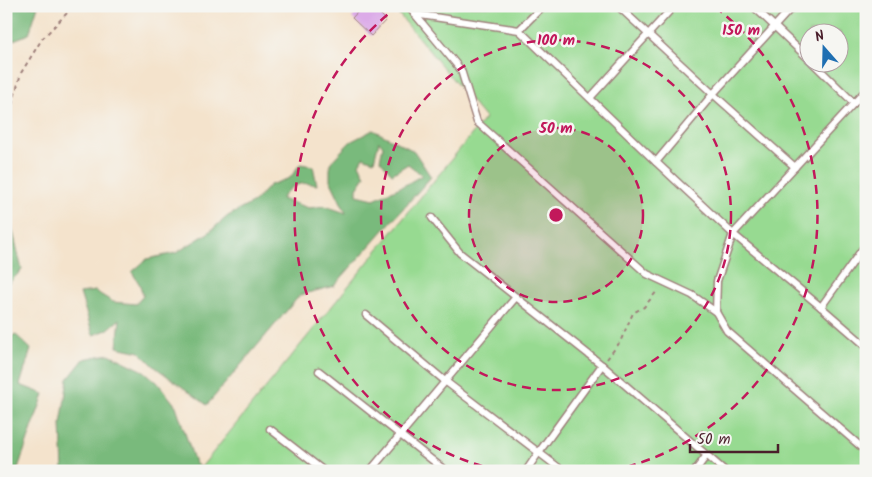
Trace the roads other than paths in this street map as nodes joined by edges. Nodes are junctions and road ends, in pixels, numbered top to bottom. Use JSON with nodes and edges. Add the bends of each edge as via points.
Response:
{"nodes":[{"id":1,"x":408,"y":6,"type":"edge"},
{"id":2,"x":543,"y":6,"type":"edge"},
{"id":3,"x":618,"y":6,"type":"edge"},
{"id":4,"x":674,"y":6,"type":"edge"},
{"id":5,"x":753,"y":6,"type":"edge"},
{"id":6,"x":793,"y":6,"type":"edge"},
{"id":7,"x":414,"y":14,"type":"junction"},
{"id":8,"x":774,"y":26,"type":"junction"},
{"id":9,"x":519,"y":30,"type":"junction"},
{"id":10,"x":649,"y":34,"type":"junction"},
{"id":11,"x":800,"y":51,"type":"edge"},
{"id":12,"x":822,"y":72,"type":"edge"},
{"id":13,"x":866,"y":90,"type":"edge"},
{"id":14,"x":713,"y":94,"type":"junction"},
{"id":15,"x":590,"y":98,"type":"junction"},
{"id":16,"x":854,"y":103,"type":"junction"},
{"id":17,"x":656,"y":162,"type":"junction"},
{"id":18,"x":795,"y":167,"type":"junction"},
{"id":19,"x":432,"y":218,"type":"dead end"},
{"id":20,"x":733,"y":234,"type":"junction"},
{"id":21,"x":866,"y":244,"type":"edge"},
{"id":22,"x":516,"y":297,"type":"junction"},
{"id":23,"x":821,"y":307,"type":"junction"},
{"id":24,"x":716,"y":312,"type":"junction"},
{"id":25,"x":366,"y":315,"type":"dead end"},
{"id":26,"x":866,"y":346,"type":"edge"},
{"id":27,"x":602,"y":366,"type":"junction"},
{"id":28,"x":319,"y":370,"type":"dead end"},
{"id":29,"x":445,"y":381,"type":"junction"},
{"id":30,"x":270,"y":429,"type":"dead end"},
{"id":31,"x":400,"y":434,"type":"junction"},
{"id":32,"x":539,"y":452,"type":"junction"},
{"id":33,"x":866,"y":452,"type":"edge"},
{"id":34,"x":706,"y":455,"type":"junction"},
{"id":35,"x":324,"y":471,"type":"edge"},
{"id":36,"x":370,"y":471,"type":"edge"},
{"id":37,"x":446,"y":471,"type":"edge"},
{"id":38,"x":526,"y":471,"type":"edge"},
{"id":39,"x":563,"y":471,"type":"edge"},
{"id":40,"x":695,"y":471,"type":"edge"},
{"id":41,"x":725,"y":471,"type":"edge"}],
"edges":[{"from":1,"to":7,"type":"lane"},
{"from":2,"to":9,"type":"lane"},
{"from":3,"to":10,"type":"lane"},
{"from":4,"to":10,"type":"lane"},
{"from":5,"to":8,"type":"lane"},
{"from":6,"to":8,"type":"lane"},
{"from":7,"to":9,"type":"lane"},
{"from":7,"to":24,"type":"lane","via":[[461,70],[476,122],[647,274],[692,295]]},
{"from":8,"to":11,"type":"lane"},
{"from":8,"to":14,"type":"lane"},
{"from":9,"to":15,"type":"lane"},
{"from":10,"to":14,"type":"lane"},
{"from":10,"to":15,"type":"lane"},
{"from":12,"to":16,"type":"lane"},
{"from":13,"to":16,"type":"lane"},
{"from":14,"to":17,"type":"lane"},
{"from":14,"to":18,"type":"lane"},
{"from":15,"to":17,"type":"lane"},
{"from":16,"to":18,"type":"lane"},
{"from":17,"to":20,"type":"lane"},
{"from":18,"to":20,"type":"lane"},
{"from":19,"to":22,"type":"lane","via":[[460,253]]},
{"from":20,"to":23,"type":"lane"},
{"from":20,"to":24,"type":"lane","via":[[717,281]]},
{"from":21,"to":23,"type":"lane"},
{"from":22,"to":27,"type":"lane"},
{"from":22,"to":29,"type":"lane"},
{"from":23,"to":26,"type":"lane"},
{"from":24,"to":33,"type":"lane","via":[[727,331]]},
{"from":25,"to":29,"type":"lane"},
{"from":27,"to":32,"type":"lane"},
{"from":27,"to":34,"type":"lane"},
{"from":28,"to":31,"type":"lane"},
{"from":29,"to":31,"type":"lane"},
{"from":29,"to":32,"type":"lane"},
{"from":30,"to":35,"type":"lane"},
{"from":31,"to":36,"type":"lane"},
{"from":31,"to":37,"type":"lane"},
{"from":32,"to":38,"type":"lane"},
{"from":32,"to":39,"type":"lane"},
{"from":34,"to":40,"type":"lane"},
{"from":34,"to":41,"type":"lane"}]}
